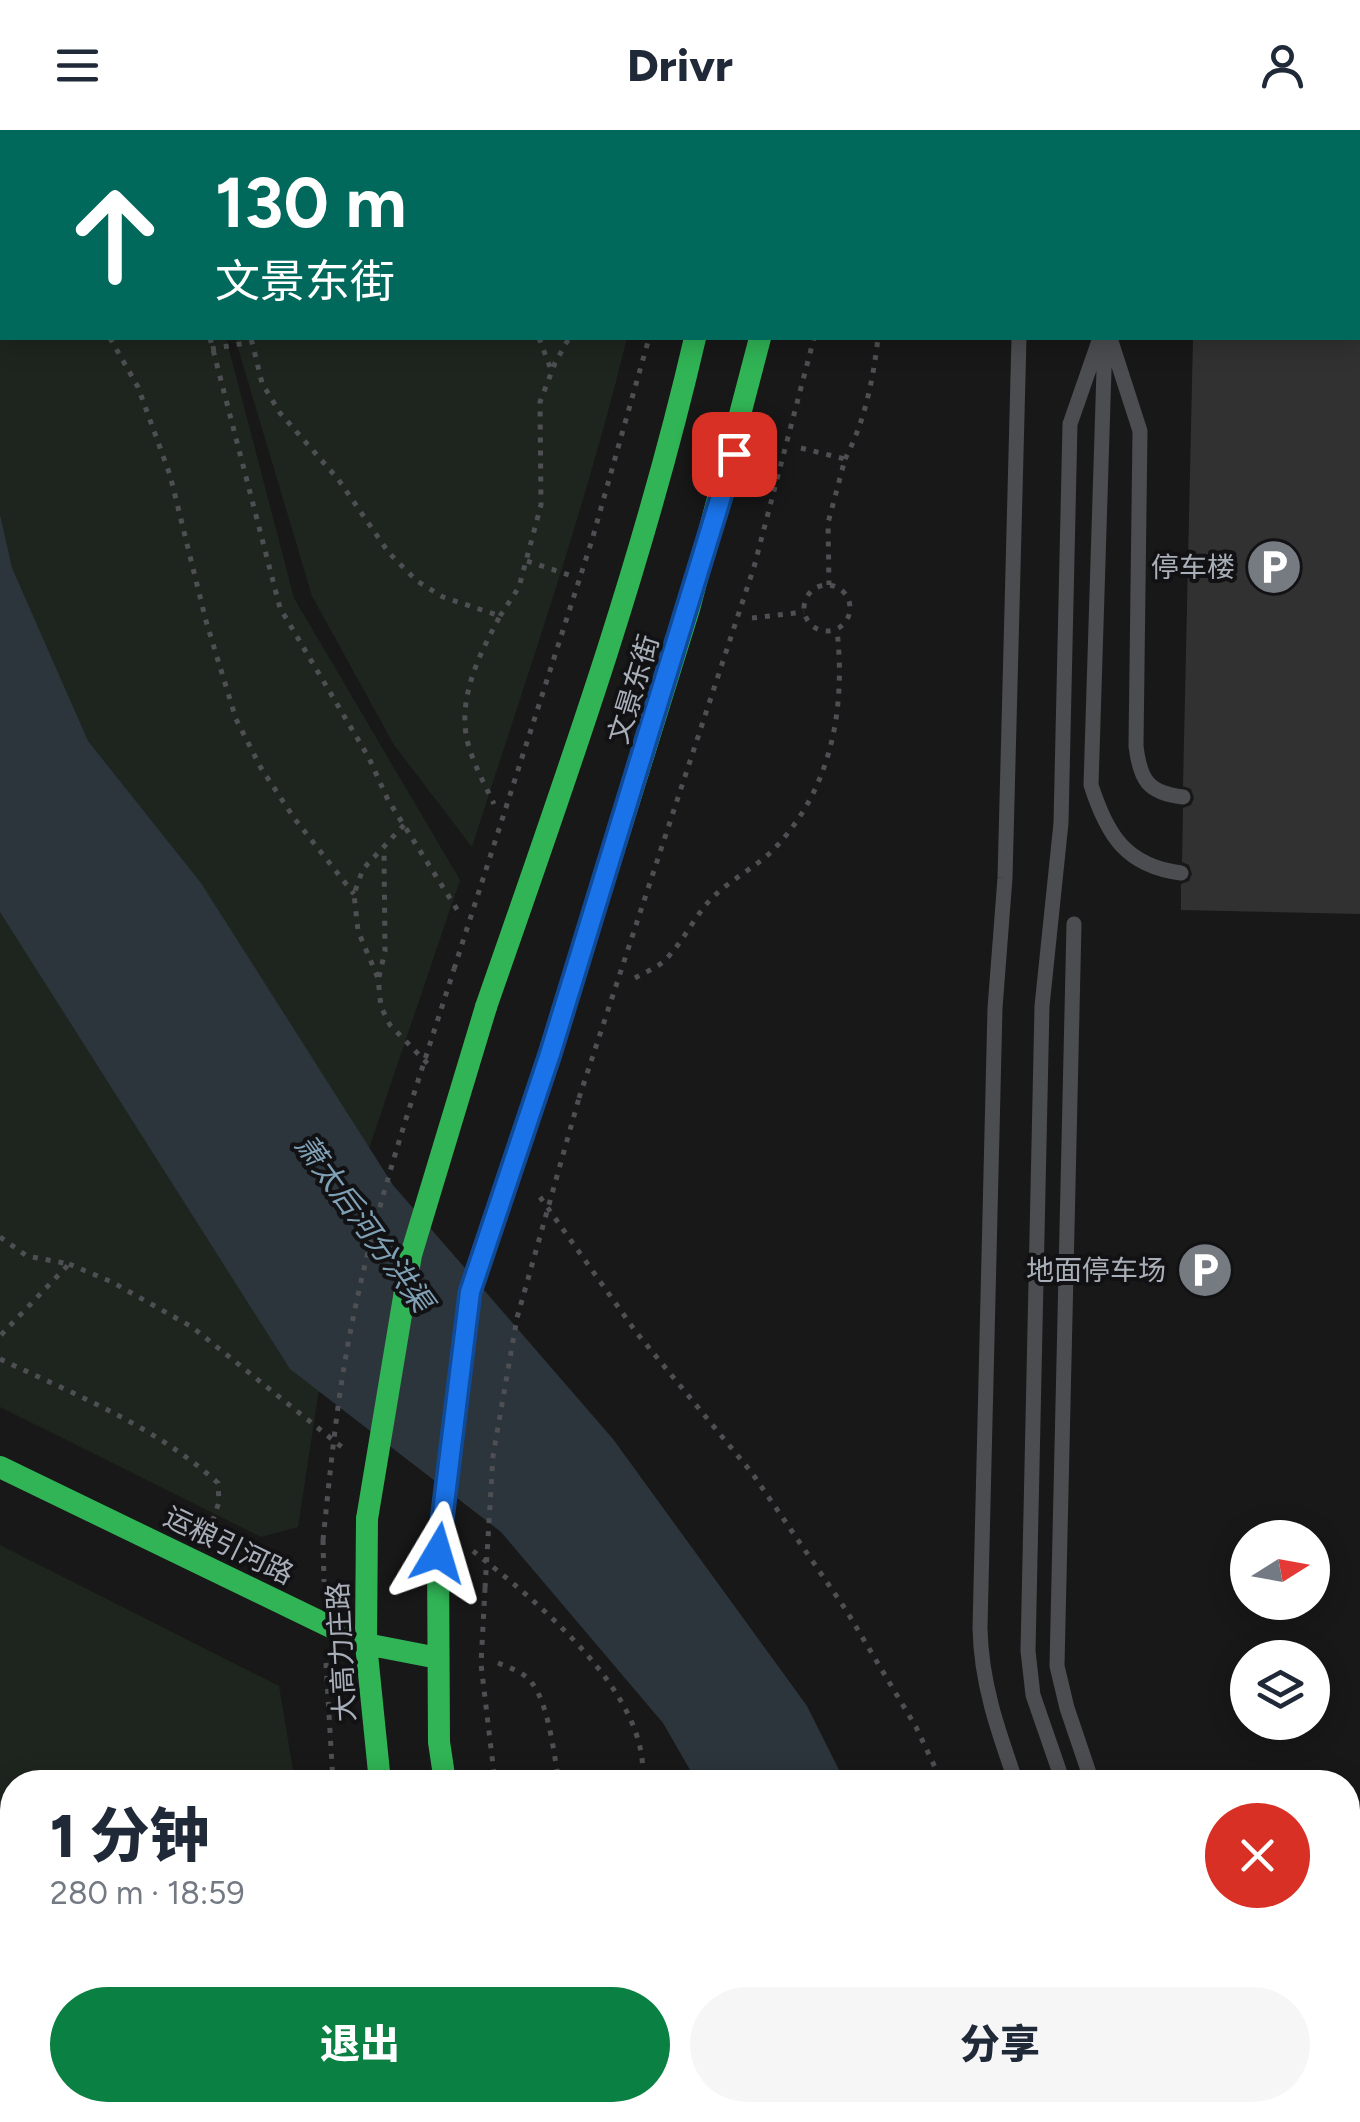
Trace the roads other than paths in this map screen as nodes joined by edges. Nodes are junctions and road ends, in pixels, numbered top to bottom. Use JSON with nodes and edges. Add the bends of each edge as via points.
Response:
{"nodes":[{"id":1,"x":696,"y":340,"type":"edge"},
{"id":2,"x":760,"y":340,"type":"edge"},
{"id":3,"x":1019,"y":340,"type":"edge"},
{"id":4,"x":1104,"y":340,"type":"edge"},
{"id":5,"x":1105,"y":340,"type":"edge"},
{"id":6,"x":1106,"y":340,"type":"edge"},
{"id":7,"x":1183,"y":798,"type":"dead end"},
{"id":8,"x":1181,"y":873,"type":"dead end"},
{"id":9,"x":1074,"y":924,"type":"dead end"},
{"id":10,"x":0,"y":1468,"type":"edge"},
{"id":11,"x":367,"y":1519,"type":"joint"},
{"id":12,"x":366,"y":1644,"type":"junction"},
{"id":13,"x":438,"y":1658,"type":"junction"},
{"id":14,"x":379,"y":1770,"type":"edge"},
{"id":15,"x":443,"y":1770,"type":"edge"},
{"id":16,"x":1012,"y":1770,"type":"edge"},
{"id":17,"x":1058,"y":1770,"type":"edge"},
{"id":18,"x":1088,"y":1770,"type":"edge"}],
"edges":[{"from":1,"to":11,"type":"main road","name":"文景东街","bridge":true,"via":[[639,559],[486,1007],[411,1255]]},
{"from":2,"to":13,"type":"main road","name":"文景东街","bridge":true,"via":[[704,561],[470,1292],[438,1553]]},
{"from":3,"to":16,"type":"lane","via":[[980,1628],[990,1706]]},
{"from":4,"to":17,"type":"lane","via":[[1070,424],[1061,823],[1042,1006],[1028,1651],[1033,1695]]},
{"from":5,"to":8,"type":"lane","via":[[1091,785],[1116,841],[1156,870]]},
{"from":6,"to":7,"type":"lane","via":[[1140,431],[1139,771],[1151,788]]},
{"from":9,"to":18,"type":"lane","via":[[1056,1666]]},
{"from":10,"to":12,"type":"main road","name":"运粮引河路"},
{"from":11,"to":12,"type":"main road","name":"大高力庄路"},
{"from":12,"to":13,"type":"main road","name":"运粮引河路"},
{"from":12,"to":14,"type":"main road","name":"大高力庄路"},
{"from":13,"to":15,"type":"main road"}]}
